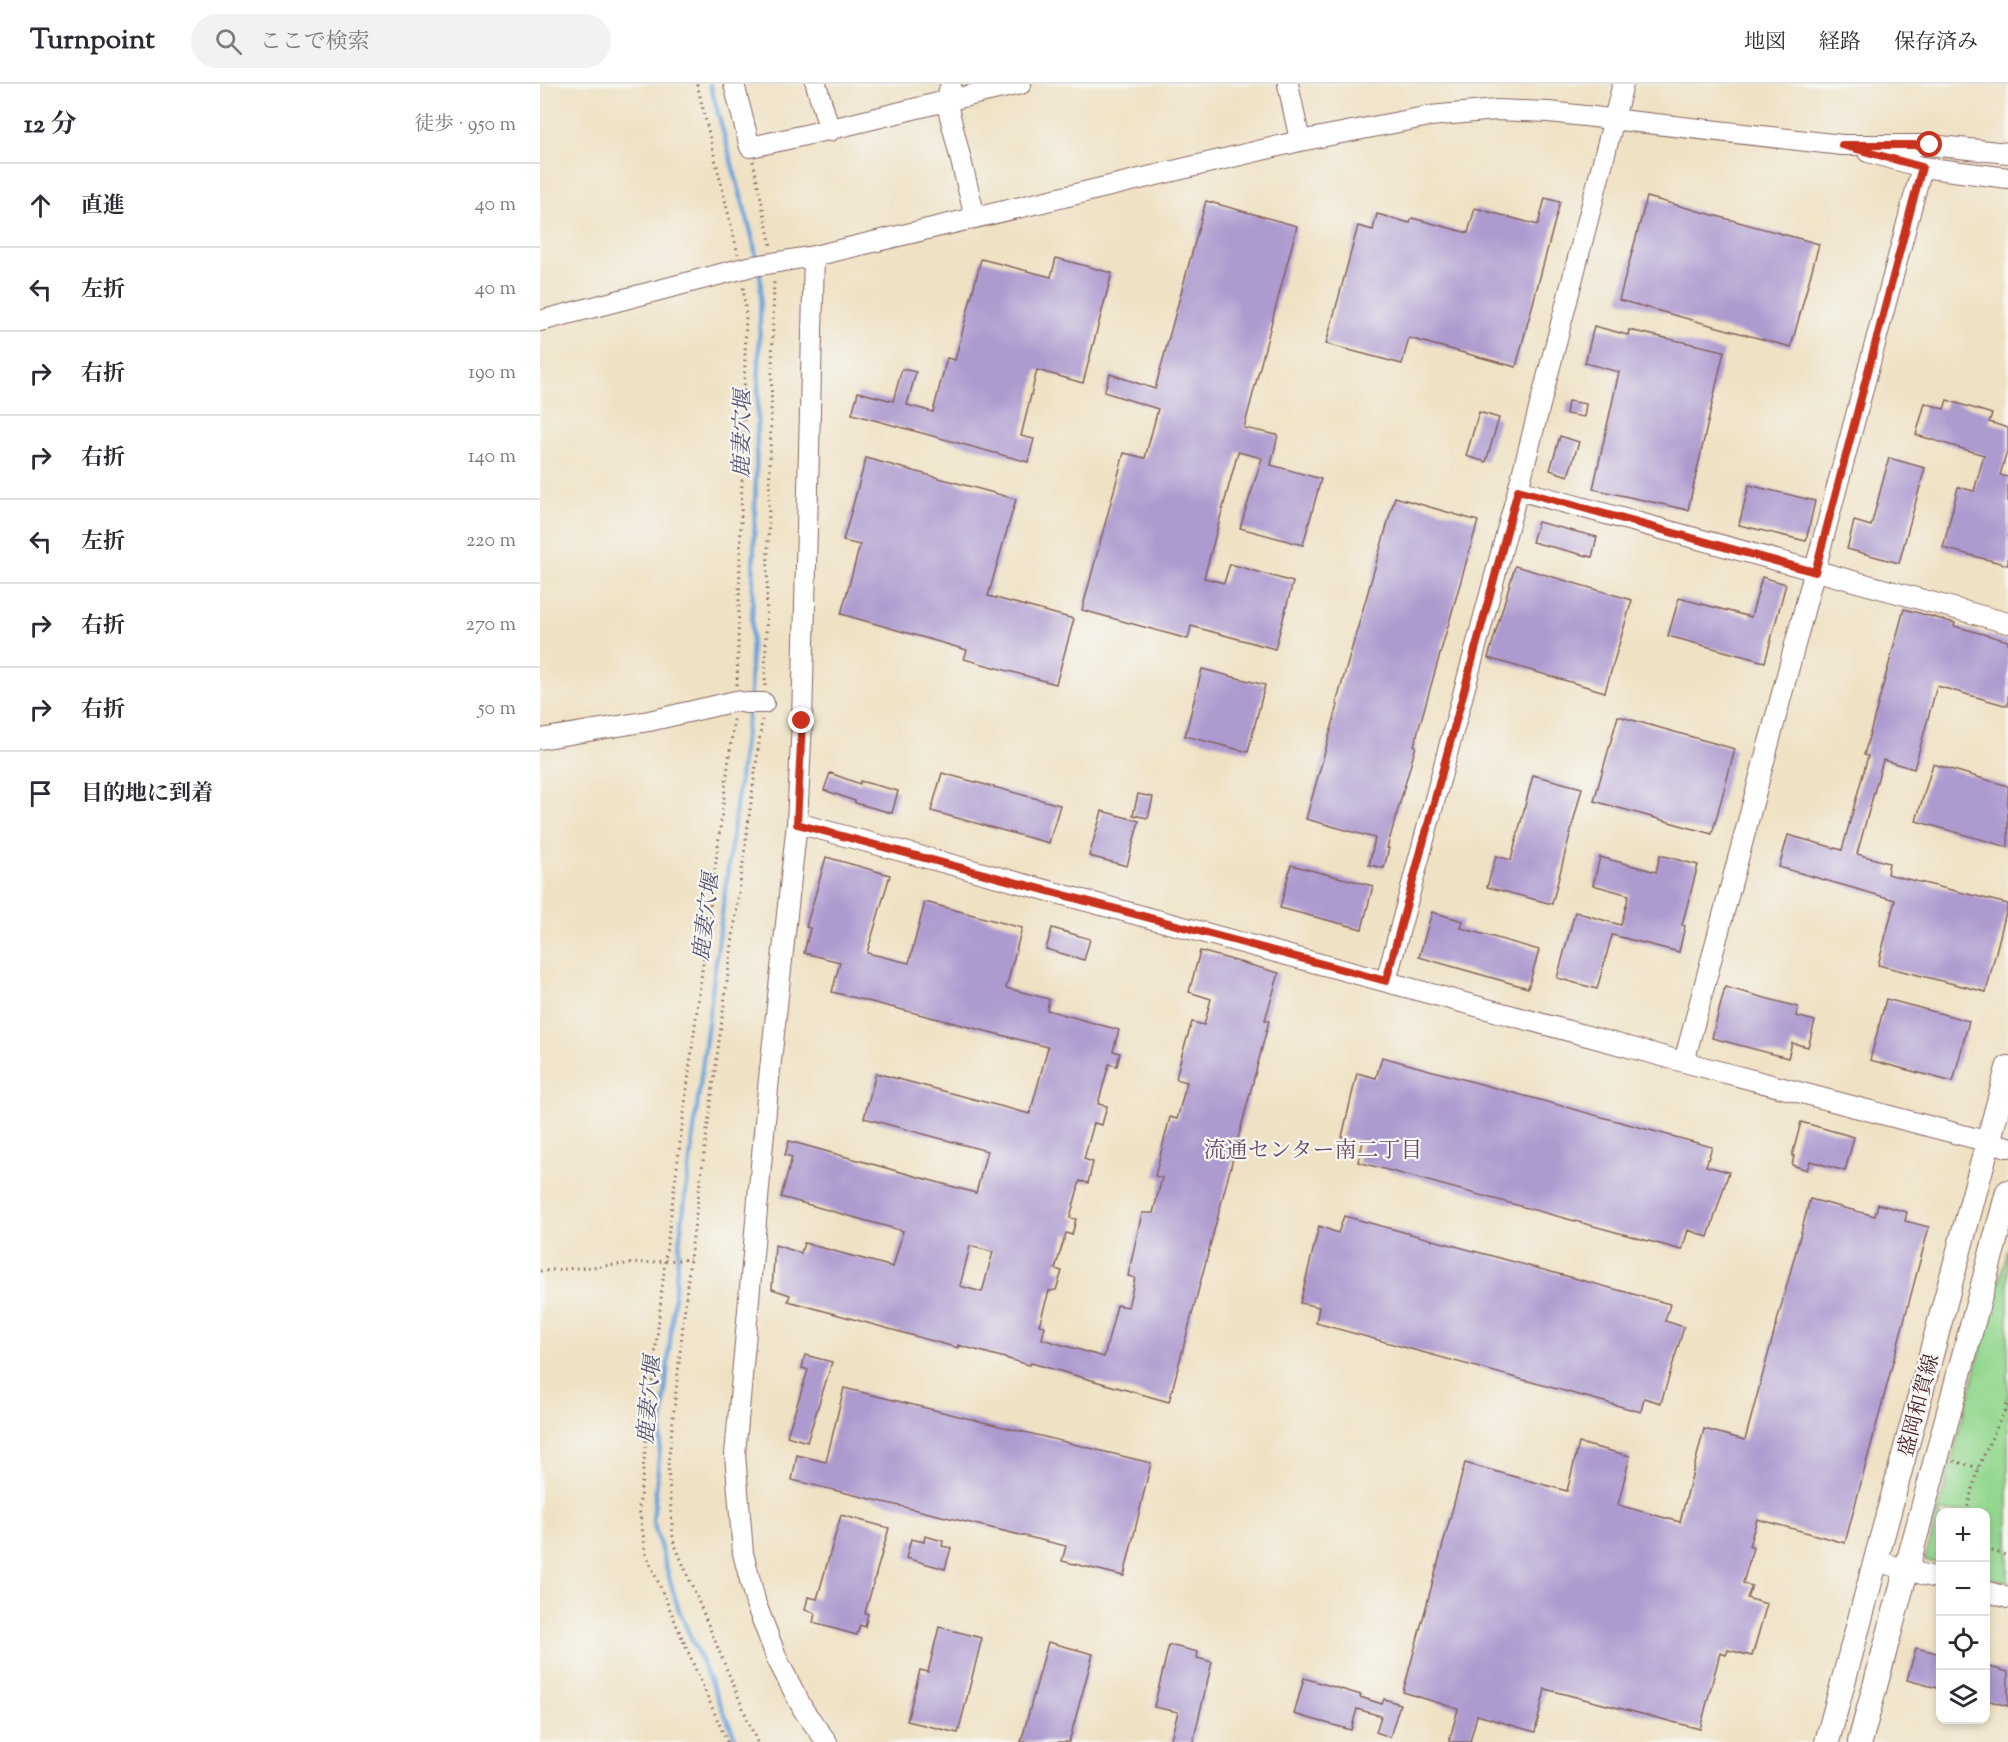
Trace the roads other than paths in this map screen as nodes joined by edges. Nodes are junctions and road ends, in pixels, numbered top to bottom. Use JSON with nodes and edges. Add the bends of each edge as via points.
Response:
{"nodes":[{"id":1,"x":734,"y":84,"type":"edge"},
{"id":2,"x":816,"y":84,"type":"edge"},
{"id":3,"x":1021,"y":84,"type":"edge"},
{"id":4,"x":1288,"y":84,"type":"edge"},
{"id":5,"x":1623,"y":84,"type":"edge"},
{"id":6,"x":949,"y":92,"type":"edge"},
{"id":7,"x":1615,"y":118,"type":"junction"},
{"id":8,"x":830,"y":131,"type":"junction"},
{"id":9,"x":1300,"y":141,"type":"junction"},
{"id":10,"x":1842,"y":145,"type":"junction"},
{"id":11,"x":2008,"y":153,"type":"edge"},
{"id":12,"x":1922,"y":167,"type":"junction"},
{"id":13,"x":2008,"y":178,"type":"edge"},
{"id":14,"x":975,"y":217,"type":"junction"},
{"id":15,"x":814,"y":256,"type":"junction"},
{"id":16,"x":540,"y":321,"type":"edge"},
{"id":17,"x":1518,"y":490,"type":"junction"},
{"id":18,"x":1815,"y":572,"type":"junction"},
{"id":19,"x":2008,"y":622,"type":"edge"},
{"id":20,"x":751,"y":703,"type":"road end"},
{"id":21,"x":540,"y":739,"type":"edge"},
{"id":22,"x":797,"y":824,"type":"junction"},
{"id":23,"x":1386,"y":981,"type":"junction"},
{"id":24,"x":1684,"y":1062,"type":"junction"},
{"id":25,"x":2008,"y":1068,"type":"edge"},
{"id":26,"x":1998,"y":1144,"type":"edge"},
{"id":27,"x":2008,"y":1192,"type":"edge"},
{"id":28,"x":1876,"y":1561,"type":"junction"},
{"id":29,"x":1906,"y":1570,"type":"junction"},
{"id":30,"x":1936,"y":1578,"type":"edge"},
{"id":31,"x":1990,"y":1593,"type":"edge"},
{"id":32,"x":2008,"y":1598,"type":"edge"},
{"id":33,"x":827,"y":1742,"type":"edge"},
{"id":34,"x":1827,"y":1742,"type":"edge"},
{"id":35,"x":1860,"y":1742,"type":"edge"}],
"edges":[{"from":1,"to":8,"type":"street","via":[[750,147]]},
{"from":2,"to":8,"type":"street"},
{"from":3,"to":6,"type":"street"},
{"from":4,"to":9,"type":"street"},
{"from":5,"to":7,"type":"street"},
{"from":6,"to":8,"type":"street"},
{"from":6,"to":14,"type":"street"},
{"from":7,"to":9,"type":"street","via":[[1496,110],[1430,116]]},
{"from":7,"to":10,"type":"street"},
{"from":7,"to":17,"type":"street"},
{"from":9,"to":14,"type":"street"},
{"from":10,"to":11,"type":"street","via":[[1930,145]]},
{"from":10,"to":12,"type":"street"},
{"from":12,"to":13,"type":"street"},
{"from":12,"to":18,"type":"street"},
{"from":14,"to":15,"type":"street"},
{"from":15,"to":16,"type":"street","via":[[757,266]]},
{"from":15,"to":22,"type":"street"},
{"from":17,"to":18,"type":"street"},
{"from":17,"to":23,"type":"street"},
{"from":18,"to":19,"type":"street"},
{"from":18,"to":24,"type":"street"},
{"from":20,"to":21,"type":"street"},
{"from":22,"to":23,"type":"street"},
{"from":22,"to":33,"type":"street","via":[[768,1088],[735,1454],[743,1553],[756,1604],[778,1661],[804,1711]]},
{"from":23,"to":24,"type":"street"},
{"from":24,"to":26,"type":"street"},
{"from":25,"to":26,"type":"main road","name":"盛岡和賀線"},
{"from":26,"to":28,"type":"main road","name":"盛岡和賀線"},
{"from":27,"to":29,"type":"main road","name":"盛岡和賀線"},
{"from":28,"to":29,"type":"street"},
{"from":28,"to":34,"type":"main road","name":"盛岡和賀線"},
{"from":29,"to":30,"type":"street"},
{"from":29,"to":35,"type":"main road","name":"盛岡和賀線"},
{"from":31,"to":32,"type":"street"}]}
